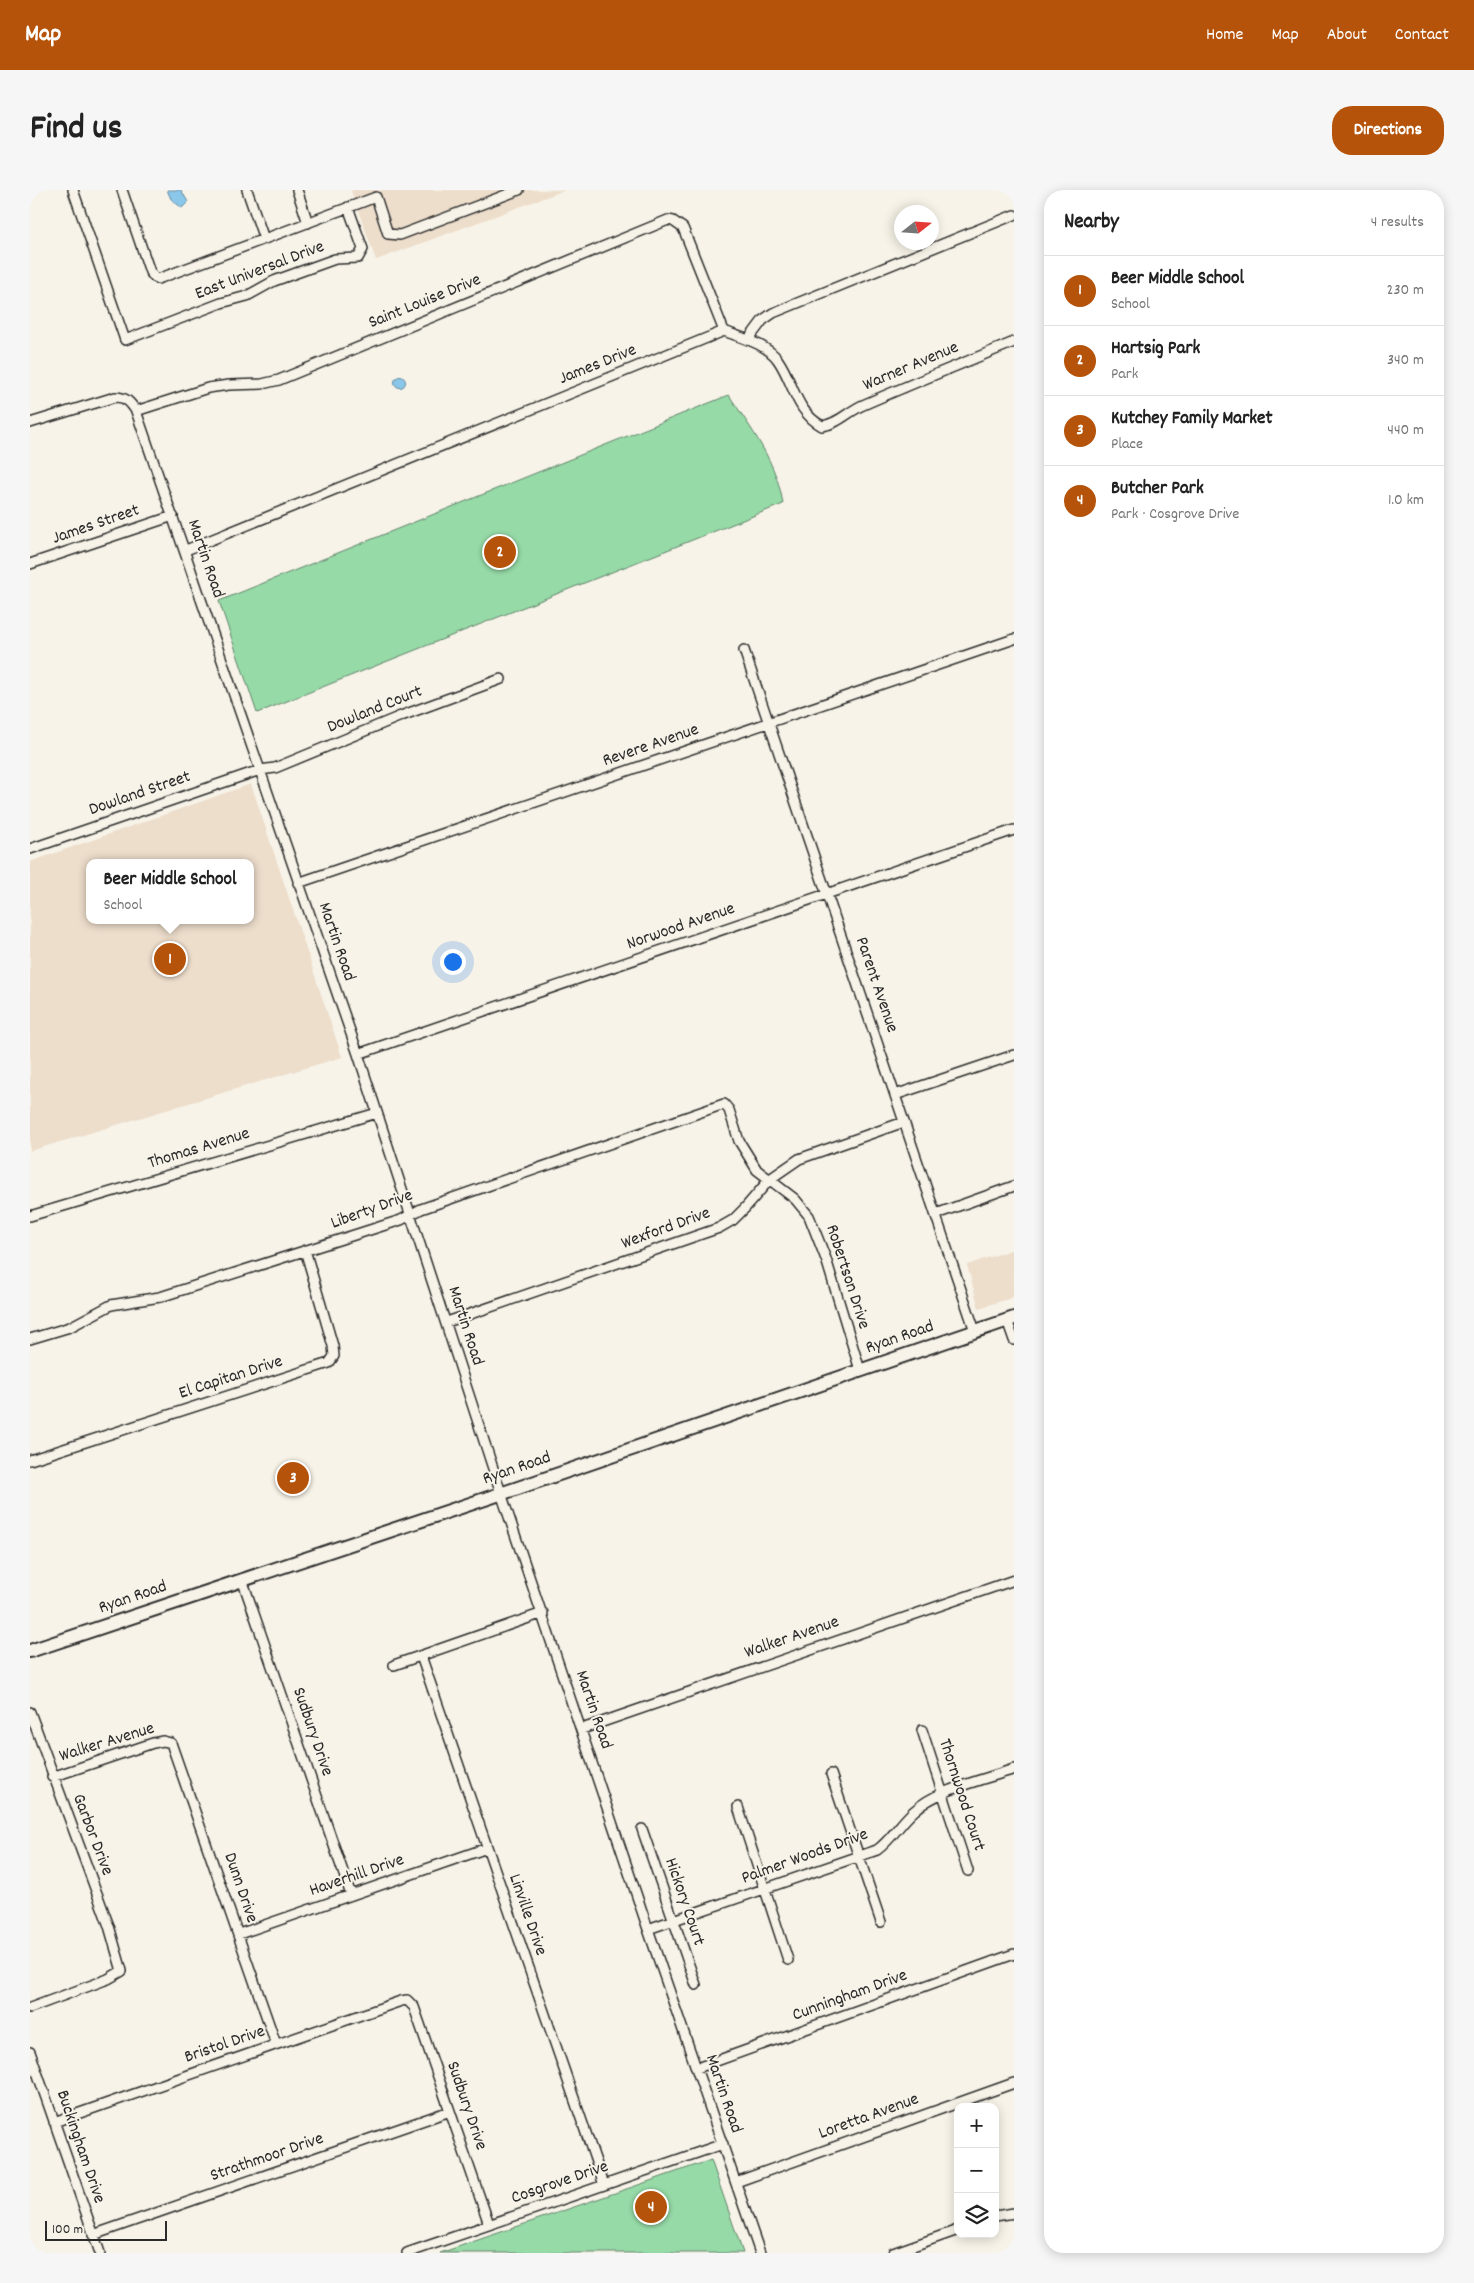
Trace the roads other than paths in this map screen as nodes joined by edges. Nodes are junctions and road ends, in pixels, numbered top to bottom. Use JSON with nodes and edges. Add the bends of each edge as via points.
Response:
{"nodes":[{"id":1,"x":73,"y":190,"type":"edge"},
{"id":2,"x":247,"y":190,"type":"edge"},
{"id":3,"x":297,"y":190,"type":"edge"},
{"id":4,"x":517,"y":190,"type":"edge"},
{"id":5,"x":348,"y":207,"type":"junction"},
{"id":6,"x":1014,"y":215,"type":"edge"},
{"id":7,"x":308,"y":223,"type":"junction"},
{"id":8,"x":264,"y":239,"type":"junction"},
{"id":9,"x":156,"y":278,"type":"junction"},
{"id":10,"x":724,"y":331,"type":"junction"},
{"id":11,"x":748,"y":340,"type":"junction"},
{"id":12,"x":1014,"y":342,"type":"edge"},
{"id":13,"x":136,"y":411,"type":"junction"},
{"id":14,"x":30,"y":423,"type":"edge"},
{"id":15,"x":173,"y":516,"type":"junction"},
{"id":16,"x":186,"y":550,"type":"junction"},
{"id":17,"x":30,"y":564,"type":"edge"},
{"id":18,"x":1014,"y":639,"type":"edge"},
{"id":19,"x":744,"y":650,"type":"dead end"},
{"id":20,"x":502,"y":680,"type":"dead end"},
{"id":21,"x":768,"y":723,"type":"junction"},
{"id":22,"x":260,"y":770,"type":"junction"},
{"id":23,"x":1014,"y":830,"type":"edge"},
{"id":24,"x":30,"y":849,"type":"edge"},
{"id":25,"x":298,"y":883,"type":"junction"},
{"id":26,"x":828,"y":894,"type":"junction"},
{"id":27,"x":358,"y":1054,"type":"junction"},
{"id":28,"x":1014,"y":1055,"type":"edge"},
{"id":29,"x":895,"y":1095,"type":"junction"},
{"id":30,"x":724,"y":1104,"type":"joint"},
{"id":31,"x":377,"y":1113,"type":"junction"},
{"id":32,"x":904,"y":1122,"type":"junction"},
{"id":33,"x":770,"y":1179,"type":"junction"},
{"id":34,"x":1014,"y":1186,"type":"edge"},
{"id":35,"x":936,"y":1214,"type":"junction"},
{"id":36,"x":411,"y":1215,"type":"junction"},
{"id":37,"x":30,"y":1216,"type":"edge"},
{"id":38,"x":304,"y":1250,"type":"junction"},
{"id":39,"x":1011,"y":1319,"type":"edge"},
{"id":40,"x":447,"y":1322,"type":"junction"},
{"id":41,"x":976,"y":1331,"type":"junction"},
{"id":42,"x":30,"y":1339,"type":"edge"},
{"id":43,"x":1014,"y":1340,"type":"edge"},
{"id":44,"x":860,"y":1370,"type":"junction"},
{"id":45,"x":30,"y":1460,"type":"edge"},
{"id":46,"x":501,"y":1493,"type":"junction"},
{"id":47,"x":242,"y":1579,"type":"junction"},
{"id":48,"x":1014,"y":1580,"type":"edge"},
{"id":49,"x":543,"y":1613,"type":"junction"},
{"id":50,"x":30,"y":1651,"type":"edge"},
{"id":51,"x":420,"y":1656,"type":"junction"},
{"id":52,"x":394,"y":1665,"type":"dead end"},
{"id":53,"x":30,"y":1712,"type":"edge"},
{"id":54,"x":582,"y":1729,"type":"junction"},
{"id":55,"x":922,"y":1730,"type":"dead end"},
{"id":56,"x":171,"y":1743,"type":"joint"},
{"id":57,"x":1014,"y":1769,"type":"edge"},
{"id":58,"x":831,"y":1774,"type":"dead end"},
{"id":59,"x":52,"y":1777,"type":"junction"},
{"id":60,"x":942,"y":1794,"type":"junction"},
{"id":61,"x":738,"y":1806,"type":"dead end"},
{"id":62,"x":642,"y":1829,"type":"dead end"},
{"id":63,"x":487,"y":1848,"type":"junction"},
{"id":64,"x":859,"y":1858,"type":"junction"},
{"id":65,"x":968,"y":1870,"type":"dead end"},
{"id":66,"x":765,"y":1890,"type":"junction"},
{"id":67,"x":351,"y":1895,"type":"junction"},
{"id":68,"x":673,"y":1921,"type":"junction"},
{"id":69,"x":881,"y":1922,"type":"dead end"},
{"id":70,"x":648,"y":1929,"type":"junction"},
{"id":71,"x":239,"y":1934,"type":"junction"},
{"id":72,"x":1014,"y":1954,"type":"edge"},
{"id":73,"x":788,"y":1960,"type":"dead end"},
{"id":74,"x":696,"y":1985,"type":"dead end"},
{"id":75,"x":407,"y":2000,"type":"joint"},
{"id":76,"x":30,"y":2008,"type":"edge"},
{"id":77,"x":276,"y":2044,"type":"junction"},
{"id":78,"x":30,"y":2052,"type":"edge"},
{"id":79,"x":697,"y":2068,"type":"junction"},
{"id":80,"x":1014,"y":2083,"type":"edge"},
{"id":81,"x":450,"y":2111,"type":"junction"},
{"id":82,"x":54,"y":2122,"type":"junction"},
{"id":83,"x":723,"y":2144,"type":"junction"},
{"id":84,"x":736,"y":2182,"type":"junction"},
{"id":85,"x":604,"y":2185,"type":"junction"},
{"id":86,"x":1014,"y":2213,"type":"edge"},
{"id":87,"x":999,"y":2215,"type":"edge"},
{"id":88,"x":489,"y":2224,"type":"junction"},
{"id":89,"x":954,"y":2231,"type":"edge"},
{"id":90,"x":94,"y":2235,"type":"junction"},
{"id":91,"x":100,"y":2253,"type":"edge"},
{"id":92,"x":407,"y":2253,"type":"edge"},
{"id":93,"x":760,"y":2253,"type":"edge"},
{"id":94,"x":893,"y":2253,"type":"edge"}],
"edges":[{"from":1,"to":5,"type":"street","name":"East Universal Drive","via":[[124,340],[247,296],[334,259],[358,258],[363,249]]},
{"from":2,"to":8,"type":"street"},
{"from":3,"to":7,"type":"street"},
{"from":4,"to":5,"type":"street","via":[[393,234],[387,230],[376,197]]},
{"from":5,"to":7,"type":"street"},
{"from":6,"to":11,"type":"street","via":[[773,313],[763,320]]},
{"from":7,"to":8,"type":"street"},
{"from":8,"to":9,"type":"street"},
{"from":9,"to":9,"type":"street","via":[[150,272],[147,263],[138,236],[135,226],[122,190],[149,270]]},
{"from":10,"to":11,"type":"street"},
{"from":10,"to":13,"type":"street","name":"Saint Louise Drive","via":[[683,228],[673,221],[661,222],[278,380],[208,388]]},
{"from":10,"to":16,"type":"street","name":"James Drive"},
{"from":11,"to":12,"type":"street","name":"Warner Avenue","via":[[764,347],[778,359],[807,415],[822,426],[837,422],[855,408],[896,390]]},
{"from":13,"to":14,"type":"street","via":[[130,402],[115,397]]},
{"from":13,"to":15,"type":"street","name":"Martin Road"},
{"from":15,"to":16,"type":"street","name":"Martin Road"},
{"from":15,"to":17,"type":"street","name":"James Street"},
{"from":16,"to":22,"type":"street","name":"Martin Road"},
{"from":18,"to":21,"type":"street","name":"Revere Avenue"},
{"from":19,"to":21,"type":"street","name":"Parent Avenue"},
{"from":20,"to":22,"type":"street","name":"Dowland Court","via":[[401,716],[275,768]]},
{"from":21,"to":25,"type":"street","name":"Revere Avenue"},
{"from":21,"to":26,"type":"street","name":"Parent Avenue"},
{"from":22,"to":24,"type":"street","name":"Dowland Street"},
{"from":22,"to":25,"type":"street","name":"Martin Road"},
{"from":23,"to":26,"type":"street","name":"Norwood Avenue"},
{"from":25,"to":27,"type":"street","name":"Martin Road"},
{"from":26,"to":27,"type":"street","name":"Norwood Avenue"},
{"from":26,"to":29,"type":"street","name":"Parent Avenue"},
{"from":27,"to":31,"type":"street","name":"Martin Road"},
{"from":28,"to":29,"type":"street"},
{"from":29,"to":32,"type":"street","name":"Parent Avenue"},
{"from":30,"to":33,"type":"street","name":"Robertson Drive","via":[[746,1155],[757,1170]]},
{"from":30,"to":36,"type":"street","name":"Liberty Drive"},
{"from":31,"to":36,"type":"street","name":"Martin Road"},
{"from":31,"to":37,"type":"street","name":"Thomas Avenue"},
{"from":32,"to":33,"type":"street","name":"Wexford Drive","via":[[799,1160]]},
{"from":32,"to":35,"type":"street","name":"Parent Avenue"},
{"from":33,"to":40,"type":"street","name":"Wexford Drive","via":[[733,1220],[708,1233]]},
{"from":33,"to":44,"type":"street","name":"Robertson Drive","via":[[809,1216]]},
{"from":34,"to":35,"type":"street"},
{"from":35,"to":41,"type":"street","name":"Parent Avenue"},
{"from":36,"to":38,"type":"street","name":"Liberty Drive"},
{"from":36,"to":40,"type":"street","name":"Martin Road"},
{"from":38,"to":42,"type":"street","name":"Liberty Drive","via":[[160,1297],[111,1305],[70,1327]]},
{"from":38,"to":45,"type":"street","name":"El Capitan Drive","via":[[333,1346],[334,1356],[329,1363]]},
{"from":39,"to":41,"type":"main road","name":"Ryan Road"},
{"from":39,"to":43,"type":"street"},
{"from":40,"to":46,"type":"street","name":"Martin Road"},
{"from":41,"to":44,"type":"main road","name":"Ryan Road"},
{"from":44,"to":46,"type":"main road","name":"Ryan Road"},
{"from":46,"to":47,"type":"main road","name":"Ryan Road"},
{"from":46,"to":49,"type":"street","name":"Martin Road"},
{"from":47,"to":50,"type":"main road","name":"Ryan Road"},
{"from":47,"to":67,"type":"street","name":"Sudbury Drive"},
{"from":48,"to":54,"type":"street","name":"Walker Avenue"},
{"from":49,"to":51,"type":"street"},
{"from":49,"to":54,"type":"street","name":"Martin Road"},
{"from":51,"to":52,"type":"street"},
{"from":51,"to":63,"type":"street","name":"Linville Drive"},
{"from":53,"to":59,"type":"street","name":"Garbor Drive"},
{"from":54,"to":70,"type":"street","name":"Martin Road"},
{"from":55,"to":60,"type":"street","name":"Thornwood Court"},
{"from":56,"to":59,"type":"street","name":"Walker Avenue","via":[[153,1743]]},
{"from":56,"to":71,"type":"street","name":"Dunn Drive"},
{"from":57,"to":60,"type":"street","name":"Palmer Woods Drive"},
{"from":58,"to":64,"type":"street"},
{"from":59,"to":76,"type":"street","name":"Garbor Drive","via":[[122,1971]]},
{"from":60,"to":64,"type":"street","name":"Palmer Woods Drive","via":[[914,1810],[877,1850]]},
{"from":60,"to":65,"type":"street","name":"Thornwood Court"},
{"from":61,"to":66,"type":"street"},
{"from":62,"to":68,"type":"street","name":"Hickory Court"},
{"from":63,"to":67,"type":"street","name":"Haverhill Drive"},
{"from":63,"to":85,"type":"street","name":"Linville Drive"},
{"from":64,"to":66,"type":"street","name":"Palmer Woods Drive"},
{"from":64,"to":69,"type":"street"},
{"from":66,"to":68,"type":"street","name":"Palmer Woods Drive"},
{"from":66,"to":73,"type":"street"},
{"from":67,"to":71,"type":"street","name":"Haverhill Drive"},
{"from":68,"to":70,"type":"street","name":"Palmer Woods Drive"},
{"from":68,"to":74,"type":"street","name":"Hickory Court"},
{"from":70,"to":79,"type":"street","name":"Martin Road"},
{"from":71,"to":77,"type":"street","name":"Dunn Drive"},
{"from":72,"to":79,"type":"street","name":"Cunningham Drive"},
{"from":75,"to":77,"type":"street","name":"Bristol Drive"},
{"from":75,"to":81,"type":"street","name":"Sudbury Drive","via":[[414,2006]]},
{"from":77,"to":82,"type":"street","name":"Bristol Drive"},
{"from":78,"to":82,"type":"street","name":"Buckingham Drive"},
{"from":79,"to":83,"type":"street","name":"Martin Road"},
{"from":80,"to":84,"type":"street","name":"Loretta Avenue"},
{"from":81,"to":88,"type":"street","name":"Sudbury Drive"},
{"from":81,"to":90,"type":"street","name":"Strathmoor Drive"},
{"from":82,"to":90,"type":"street","name":"Buckingham Drive"},
{"from":83,"to":84,"type":"street","name":"Martin Road"},
{"from":83,"to":85,"type":"street","name":"Cosgrove Drive"},
{"from":84,"to":93,"type":"street","name":"Martin Road"},
{"from":85,"to":88,"type":"street","name":"Cosgrove Drive"},
{"from":86,"to":87,"type":"street"},
{"from":88,"to":92,"type":"street","name":"Cosgrove Drive"},
{"from":89,"to":94,"type":"street"},
{"from":90,"to":91,"type":"street","name":"Buckingham Drive"}]}
